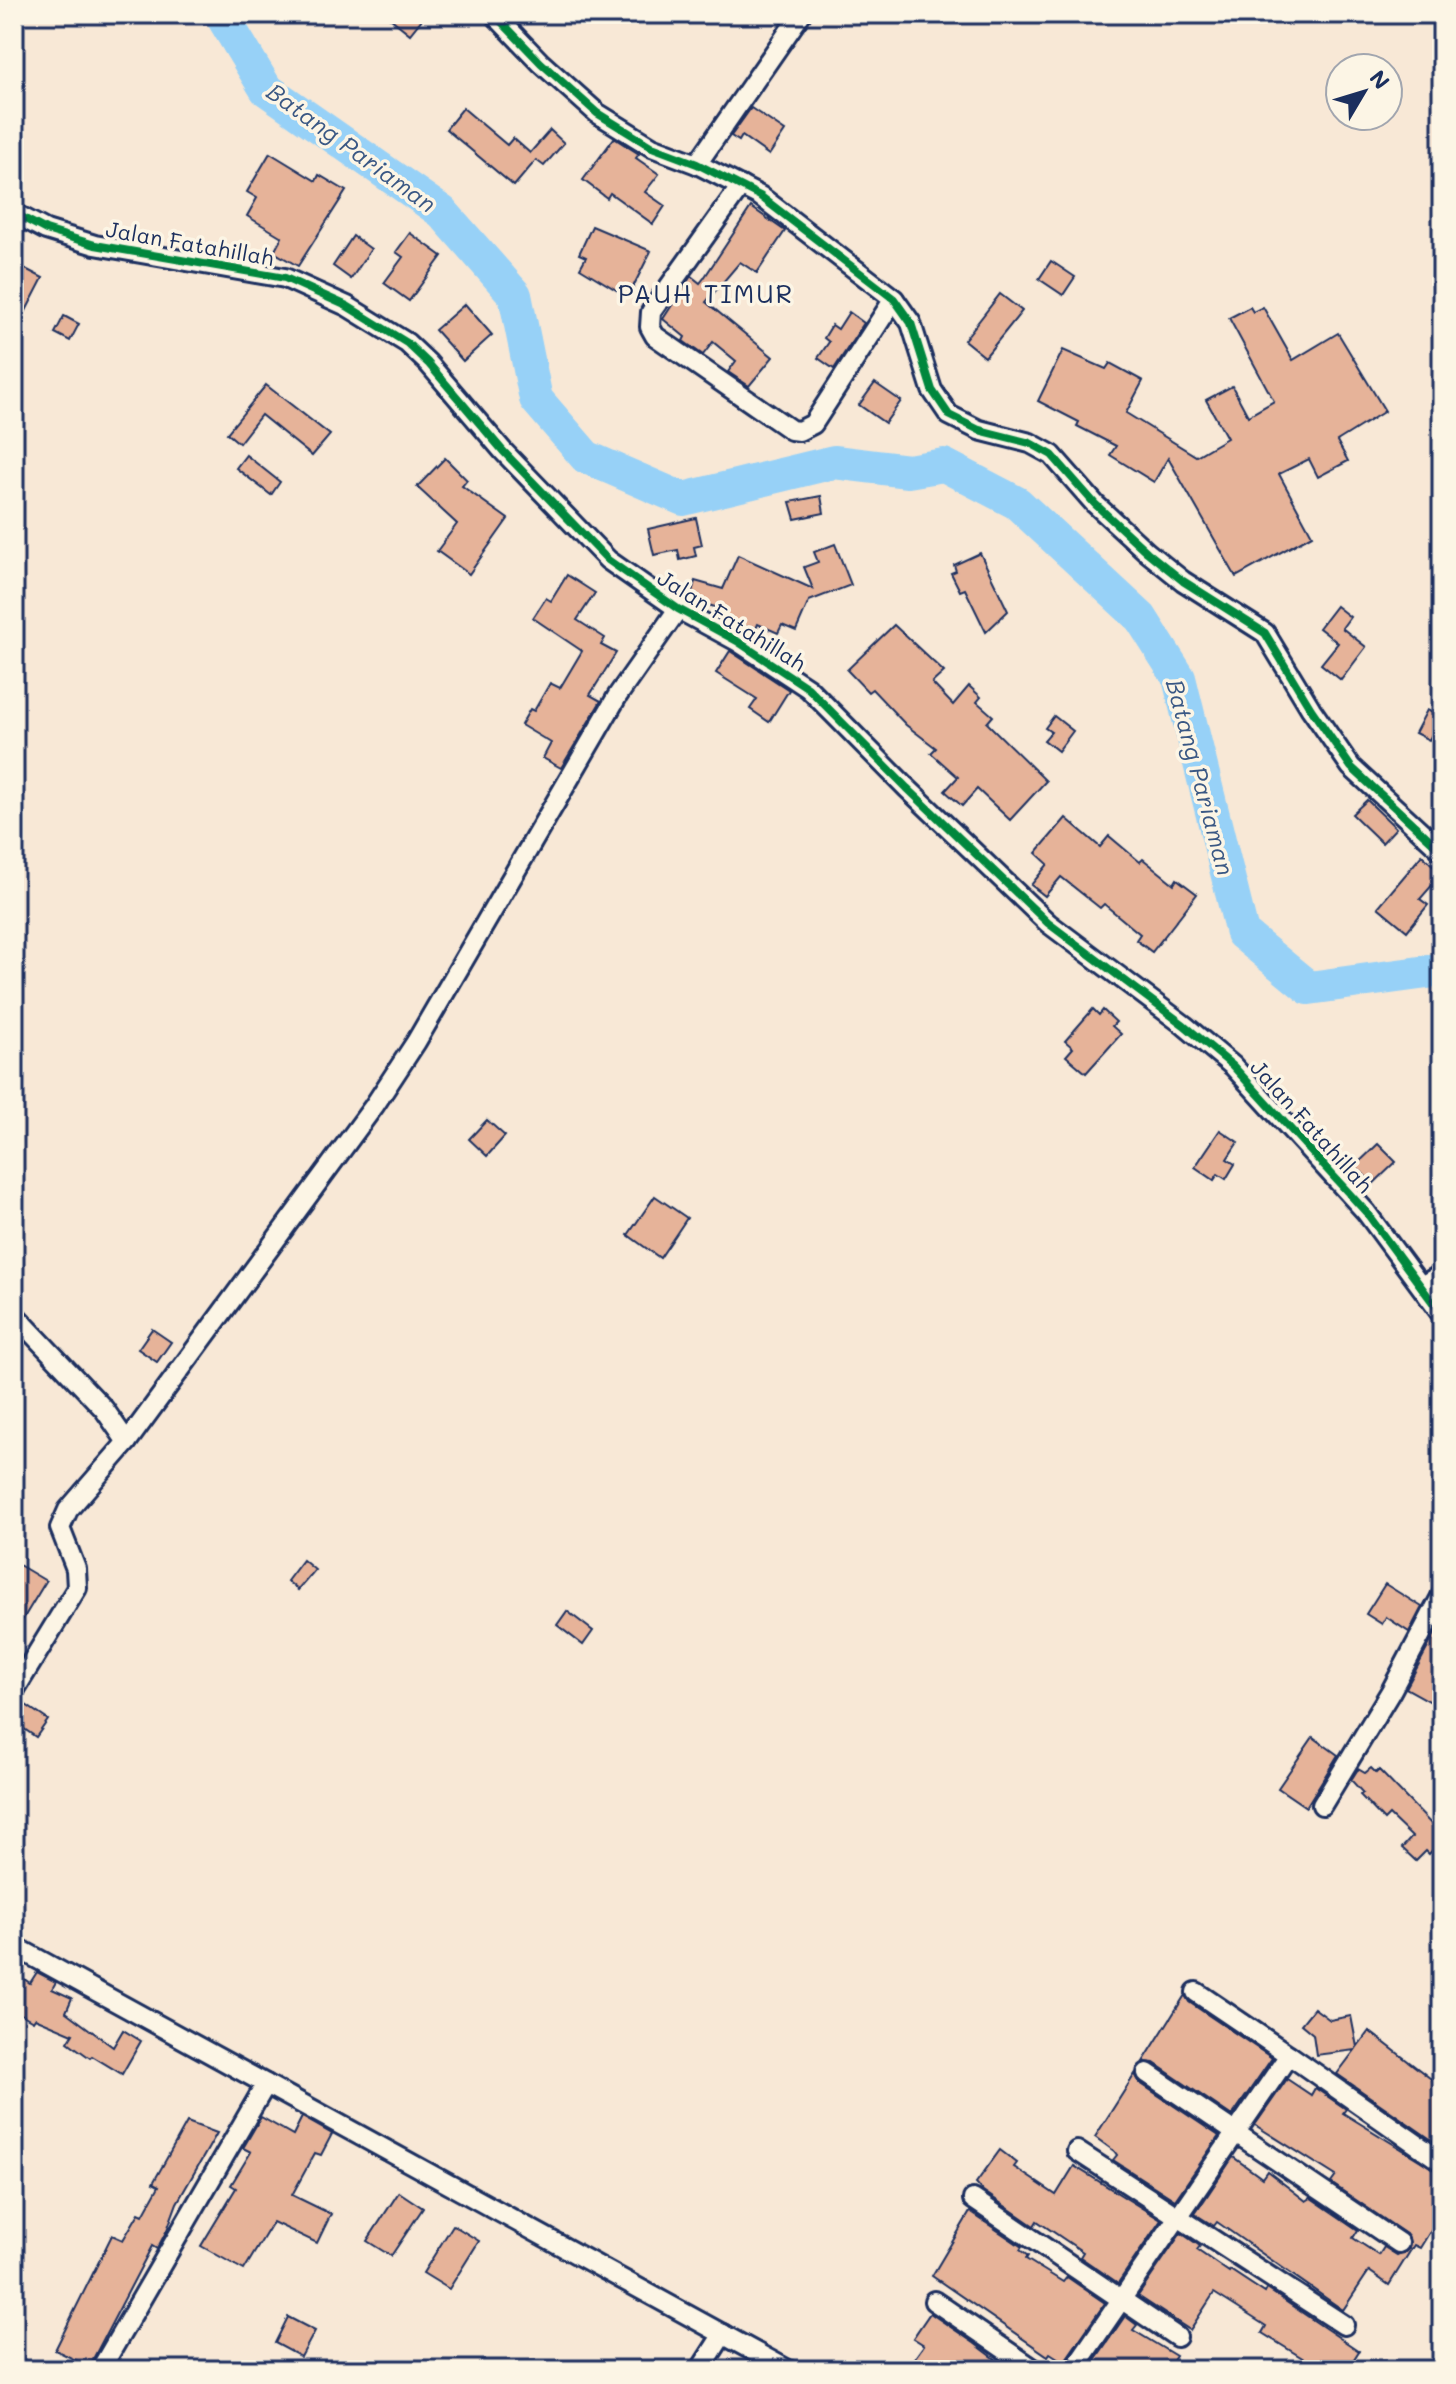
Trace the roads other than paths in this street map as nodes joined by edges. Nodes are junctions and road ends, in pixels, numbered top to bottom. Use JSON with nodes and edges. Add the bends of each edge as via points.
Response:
{"nodes":[{"id":1,"x":494,"y":14,"type":"edge"},
{"id":2,"x":801,"y":14,"type":"edge"},
{"id":3,"x":697,"y":164,"type":"junction"},
{"id":4,"x":741,"y":186,"type":"junction"},
{"id":5,"x":14,"y":213,"type":"edge"},
{"id":6,"x":894,"y":299,"type":"junction"},
{"id":7,"x":678,"y":609,"type":"junction"},
{"id":8,"x":1442,"y":851,"type":"edge"},
{"id":9,"x":1442,"y":1274,"type":"edge"},
{"id":10,"x":1423,"y":1285,"type":"junction"},
{"id":11,"x":14,"y":1314,"type":"edge"},
{"id":12,"x":1442,"y":1315,"type":"edge"},
{"id":13,"x":127,"y":1442,"type":"junction"},
{"id":14,"x":1442,"y":1595,"type":"edge"},
{"id":15,"x":14,"y":1691,"type":"edge"},
{"id":16,"x":1322,"y":1805,"type":"dead end"},
{"id":17,"x":14,"y":1946,"type":"edge"},
{"id":18,"x":1196,"y":1992,"type":"dead end"},
{"id":19,"x":1289,"y":2055,"type":"junction"},
{"id":20,"x":1147,"y":2073,"type":"dead end"},
{"id":21,"x":266,"y":2084,"type":"junction"},
{"id":22,"x":1236,"y":2132,"type":"junction"},
{"id":23,"x":1077,"y":2151,"type":"dead end"},
{"id":24,"x":1442,"y":2162,"type":"edge"},
{"id":25,"x":973,"y":2199,"type":"dead end"},
{"id":26,"x":1178,"y":2216,"type":"junction"},
{"id":27,"x":1399,"y":2243,"type":"dead end"},
{"id":28,"x":934,"y":2301,"type":"dead end"},
{"id":29,"x":1121,"y":2302,"type":"junction"},
{"id":30,"x":1344,"y":2325,"type":"dead end"},
{"id":31,"x":723,"y":2334,"type":"junction"},
{"id":32,"x":1177,"y":2337,"type":"dead end"},
{"id":33,"x":103,"y":2365,"type":"dead end"},
{"id":34,"x":700,"y":2370,"type":"edge"},
{"id":35,"x":788,"y":2370,"type":"edge"},
{"id":36,"x":1035,"y":2370,"type":"edge"},
{"id":37,"x":1073,"y":2370,"type":"edge"}],
"edges":[{"from":1,"to":3,"type":"street","via":[[597,113],[652,147]]},
{"from":2,"to":3,"type":"street"},
{"from":3,"to":4,"type":"street"},
{"from":4,"to":6,"type":"street","via":[[776,206]]},
{"from":4,"to":6,"type":"street","via":[[651,312],[655,336],[799,431],[813,424]]},
{"from":5,"to":7,"type":"street","name":"Jalan Fatahillah","via":[[46,230],[95,245],[285,278],[370,318],[428,363],[588,541]]},
{"from":6,"to":8,"type":"street","via":[[911,323],[932,390],[949,415],[1052,455],[1147,552],[1265,633],[1351,767]]},
{"from":7,"to":10,"type":"street","name":"Jalan Fatahillah","via":[[808,688],[1048,923],[1233,1066],[1366,1212]]},
{"from":7,"to":13,"type":"street","via":[[618,695],[374,1106]]},
{"from":9,"to":10,"type":"street"},
{"from":10,"to":12,"type":"street","name":"Jalan Fatahillah"},
{"from":11,"to":13,"type":"street","via":[[104,1409]]},
{"from":13,"to":15,"type":"street","via":[[61,1521],[61,1536],[79,1579],[77,1588]]},
{"from":14,"to":16,"type":"street"},
{"from":17,"to":21,"type":"street"},
{"from":18,"to":19,"type":"street"},
{"from":19,"to":22,"type":"street"},
{"from":19,"to":24,"type":"street"},
{"from":20,"to":22,"type":"street"},
{"from":21,"to":31,"type":"street"},
{"from":21,"to":33,"type":"street"},
{"from":22,"to":26,"type":"street"},
{"from":22,"to":27,"type":"street"},
{"from":23,"to":26,"type":"street"},
{"from":25,"to":29,"type":"street"},
{"from":26,"to":29,"type":"street"},
{"from":26,"to":30,"type":"street"},
{"from":28,"to":36,"type":"street"},
{"from":29,"to":32,"type":"street"},
{"from":29,"to":37,"type":"street"},
{"from":31,"to":34,"type":"street"},
{"from":31,"to":35,"type":"street"}]}
